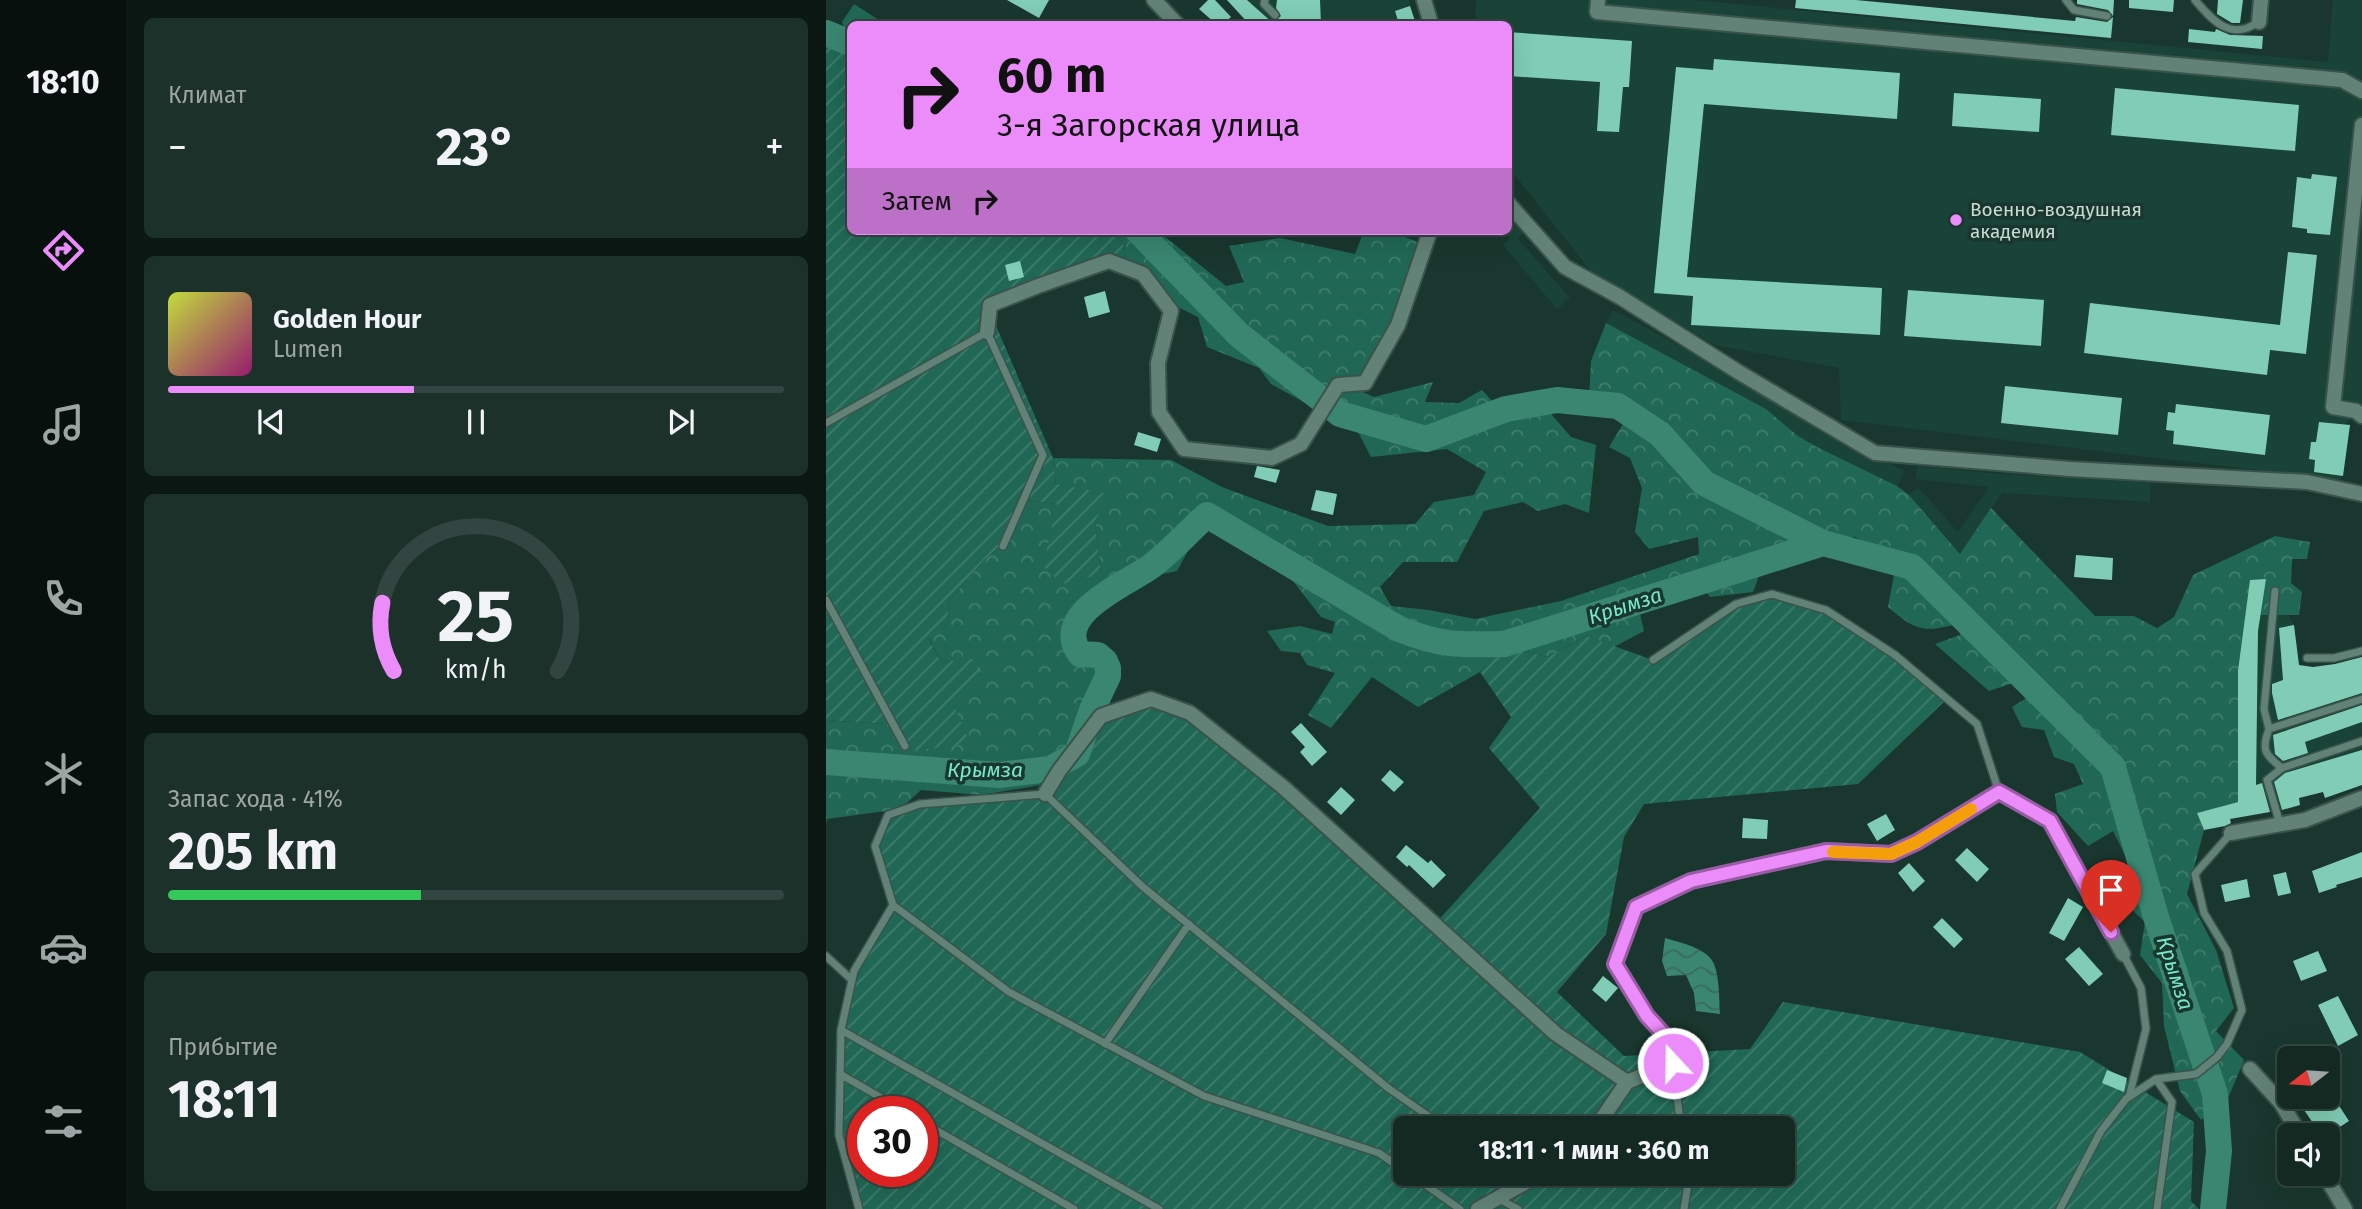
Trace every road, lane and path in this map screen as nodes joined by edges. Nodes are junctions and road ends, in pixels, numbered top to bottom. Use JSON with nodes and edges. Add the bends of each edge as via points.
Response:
{"nodes":[{"id":1,"x":1154,"y":0,"type":"edge"},
{"id":2,"x":1265,"y":0,"type":"edge"},
{"id":3,"x":1424,"y":0,"type":"edge"},
{"id":4,"x":1598,"y":0,"type":"edge"},
{"id":5,"x":2066,"y":0,"type":"edge"},
{"id":6,"x":2195,"y":0,"type":"edge"},
{"id":7,"x":2261,"y":0,"type":"edge"},
{"id":8,"x":1275,"y":15,"type":"dead end"},
{"id":9,"x":2107,"y":16,"type":"dead end"},
{"id":10,"x":1174,"y":21,"type":"edge"},
{"id":11,"x":1431,"y":21,"type":"edge"},
{"id":12,"x":2259,"y":22,"type":"joint"},
{"id":13,"x":2362,"y":91,"type":"edge"},
{"id":14,"x":2362,"y":125,"type":"edge"},
{"id":15,"x":1512,"y":207,"type":"edge"},
{"id":16,"x":1429,"y":235,"type":"edge"},
{"id":17,"x":987,"y":332,"type":"junction"},
{"id":18,"x":2362,"y":416,"type":"edge"},
{"id":19,"x":826,"y":423,"type":"edge"},
{"id":20,"x":2362,"y":494,"type":"edge"},
{"id":21,"x":1003,"y":546,"type":"dead end"},
{"id":22,"x":2275,"y":591,"type":"dead end"},
{"id":23,"x":826,"y":600,"type":"edge"},
{"id":24,"x":2362,"y":651,"type":"edge"},
{"id":25,"x":2307,"y":659,"type":"dead end"},
{"id":26,"x":1653,"y":660,"type":"dead end"},
{"id":27,"x":2362,"y":699,"type":"edge"},
{"id":28,"x":2269,"y":729,"type":"junction"},
{"id":29,"x":2362,"y":741,"type":"edge"},
{"id":30,"x":905,"y":746,"type":"dead end"},
{"id":31,"x":2282,"y":768,"type":"junction"},
{"id":32,"x":1999,"y":792,"type":"junction"},
{"id":33,"x":1045,"y":794,"type":"junction"},
{"id":34,"x":2362,"y":797,"type":"edge"},
{"id":35,"x":2280,"y":825,"type":"junction"},
{"id":36,"x":2231,"y":833,"type":"joint"},
{"id":37,"x":893,"y":905,"type":"junction"},
{"id":38,"x":1189,"y":924,"type":"junction"},
{"id":39,"x":2123,"y":954,"type":"joint"},
{"id":40,"x":826,"y":956,"type":"edge"},
{"id":41,"x":852,"y":980,"type":"junction"},
{"id":42,"x":841,"y":1030,"type":"junction"},
{"id":43,"x":1105,"y":1044,"type":"junction"},
{"id":44,"x":1673,"y":1063,"type":"junction"},
{"id":45,"x":2250,"y":1069,"type":"dead end"},
{"id":46,"x":840,"y":1074,"type":"junction"},
{"id":47,"x":2156,"y":1079,"type":"junction"},
{"id":48,"x":1627,"y":1082,"type":"junction"},
{"id":49,"x":878,"y":1096,"type":"edge"},
{"id":50,"x":2129,"y":1098,"type":"junction"},
{"id":51,"x":1428,"y":1116,"type":"edge"},
{"id":52,"x":1604,"y":1116,"type":"edge"},
{"id":53,"x":1679,"y":1116,"type":"edge"},
{"id":54,"x":2293,"y":1123,"type":"edge"},
{"id":55,"x":938,"y":1131,"type":"edge"},
{"id":56,"x":1393,"y":1163,"type":"edge"},
{"id":57,"x":1427,"y":1186,"type":"edge"},
{"id":58,"x":1521,"y":1186,"type":"edge"},
{"id":59,"x":1688,"y":1186,"type":"edge"},
{"id":60,"x":2331,"y":1186,"type":"edge"},
{"id":61,"x":1498,"y":1198,"type":"junction"},
{"id":62,"x":859,"y":1209,"type":"edge"},
{"id":63,"x":1074,"y":1209,"type":"edge"},
{"id":64,"x":1159,"y":1209,"type":"edge"},
{"id":65,"x":1460,"y":1209,"type":"edge"},
{"id":66,"x":1478,"y":1209,"type":"edge"},
{"id":67,"x":1518,"y":1209,"type":"edge"},
{"id":68,"x":1684,"y":1209,"type":"edge"},
{"id":69,"x":2060,"y":1209,"type":"edge"},
{"id":70,"x":2157,"y":1209,"type":"edge"},
{"id":71,"x":2345,"y":1209,"type":"edge"}],
"edges":[{"from":1,"to":10,"type":"street"},
{"from":2,"to":8,"type":"lane","via":[[1264,5]]},
{"from":3,"to":11,"type":"street"},
{"from":4,"to":13,"type":"street","via":[[1597,12],[2342,80]]},
{"from":5,"to":9,"type":"lane","via":[[2074,10]]},
{"from":6,"to":12,"type":"lane","via":[[2221,26],[2241,29]]},
{"from":7,"to":12,"type":"street"},
{"from":14,"to":18,"type":"street","via":[[2333,407]]},
{"from":15,"to":20,"type":"street","via":[[1565,267],[1875,453],[2306,482]]},
{"from":16,"to":17,"type":"street","via":[[1398,325],[1365,383],[1338,385],[1301,444],[1272,458],[1184,449],[1159,412],[1158,363],[1171,311],[1143,274],[1110,261],[1038,286],[990,305]]},
{"from":17,"to":19,"type":"lane"},
{"from":17,"to":21,"type":"lane","via":[[1043,455]]},
{"from":22,"to":28,"type":"lane","via":[[2263,709]]},
{"from":23,"to":30,"type":"lane"},
{"from":24,"to":25,"type":"lane"},
{"from":26,"to":32,"type":"lane","via":[[1735,604],[1772,594],[1826,610],[1895,655],[1977,724]]},
{"from":27,"to":28,"type":"lane"},
{"from":28,"to":31,"type":"lane","via":[[2264,743],[2268,757]]},
{"from":29,"to":31,"type":"lane"},
{"from":31,"to":35,"type":"lane","via":[[2267,780]]},
{"from":32,"to":39,"type":"street","via":[[2050,821]]},
{"from":32,"to":44,"type":"street","via":[[1891,854],[1826,851],[1691,881],[1636,907],[1615,964],[1647,1016],[1668,1039]]},
{"from":33,"to":37,"type":"lane","via":[[920,804],[888,815],[875,846]]},
{"from":33,"to":38,"type":"lane"},
{"from":33,"to":48,"type":"street","via":[[1101,716],[1151,699],[1190,713],[1283,787],[1556,1034]]},
{"from":34,"to":35,"type":"street"},
{"from":35,"to":36,"type":"street"},
{"from":36,"to":47,"type":"lane","via":[[2195,874],[2204,913],[2227,951],[2242,1010],[2227,1044],[2196,1074]]},
{"from":37,"to":41,"type":"lane"},
{"from":37,"to":43,"type":"lane","via":[[1009,992]]},
{"from":38,"to":43,"type":"lane"},
{"from":38,"to":51,"type":"lane"},
{"from":39,"to":50,"type":"lane","via":[[2141,988],[2146,1028]]},
{"from":40,"to":41,"type":"lane"},
{"from":41,"to":42,"type":"lane"},
{"from":42,"to":46,"type":"lane"},
{"from":42,"to":64,"type":"lane"},
{"from":43,"to":56,"type":"lane","via":[[1204,1096],[1379,1153]]},
{"from":44,"to":48,"type":"street"},
{"from":44,"to":53,"type":"lane"},
{"from":45,"to":54,"type":"street"},
{"from":46,"to":49,"type":"lane"},
{"from":46,"to":62,"type":"lane","via":[[839,1135]]},
{"from":47,"to":50,"type":"lane"},
{"from":47,"to":70,"type":"lane","via":[[2172,1102]]},
{"from":48,"to":52,"type":"street"},
{"from":50,"to":69,"type":"lane","via":[[2101,1131]]},
{"from":55,"to":63,"type":"lane"},
{"from":57,"to":65,"type":"lane"},
{"from":58,"to":61,"type":"street"},
{"from":59,"to":68,"type":"lane"},
{"from":60,"to":71,"type":"street"},
{"from":61,"to":66,"type":"street"},
{"from":61,"to":67,"type":"lane"}]}
